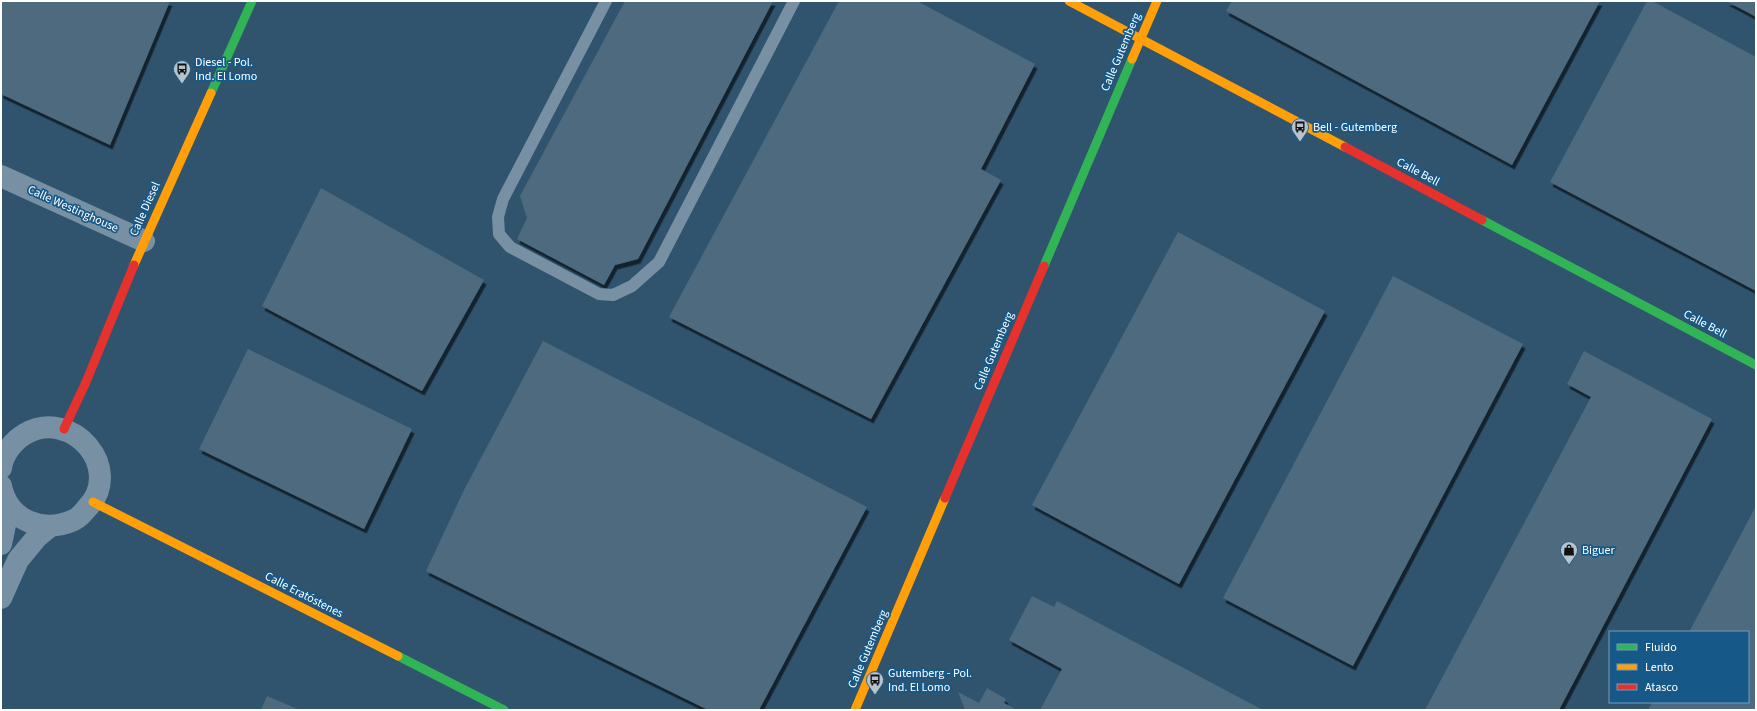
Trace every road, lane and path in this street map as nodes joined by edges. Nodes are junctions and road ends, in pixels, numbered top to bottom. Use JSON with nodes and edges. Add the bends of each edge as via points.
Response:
{"nodes":[{"id":1,"x":252,"y":1,"type":"edge"},
{"id":2,"x":606,"y":1,"type":"edge"},
{"id":3,"x":794,"y":1,"type":"edge"},
{"id":4,"x":1069,"y":1,"type":"edge"},
{"id":5,"x":1157,"y":1,"type":"edge"},
{"id":6,"x":1140,"y":38,"type":"junction"},
{"id":7,"x":1,"y":176,"type":"edge"},
{"id":8,"x":144,"y":241,"type":"junction"},
{"id":9,"x":1756,"y":365,"type":"edge"},
{"id":10,"x":64,"y":429,"type":"junction"},
{"id":11,"x":1,"y":468,"type":"edge"},
{"id":12,"x":1,"y":486,"type":"edge"},
{"id":13,"x":93,"y":502,"type":"junction"},
{"id":14,"x":9,"y":506,"type":"junction"},
{"id":15,"x":49,"y":527,"type":"junction"},
{"id":16,"x":1,"y":544,"type":"edge"},
{"id":17,"x":1,"y":598,"type":"edge"},
{"id":18,"x":504,"y":710,"type":"edge"},
{"id":19,"x":856,"y":710,"type":"edge"}],
"edges":[{"from":1,"to":8,"type":"street","name":"Calle Diesel"},
{"from":2,"to":3,"type":"lane","via":[[503,199],[498,217],[499,234],[510,247],[599,294],[613,295],[632,286],[659,262]]},
{"from":4,"to":6,"type":"street","name":"Calle Bell"},
{"from":5,"to":6,"type":"street","name":"Calle Gutemberg"},
{"from":6,"to":9,"type":"street","name":"Calle Bell"},
{"from":6,"to":19,"type":"street","name":"Calle Gutemberg"},
{"from":7,"to":8,"type":"street","name":"Calle Westinghouse"},
{"from":8,"to":10,"type":"street","name":"Calle Diesel"},
{"from":10,"to":11,"type":"street","via":[[48,427],[33,430],[19,438],[8,449]]},
{"from":10,"to":13,"type":"street","via":[[78,436],[90,447],[97,462],[100,478]]},
{"from":12,"to":14,"type":"street"},
{"from":13,"to":15,"type":"street","via":[[78,518]]},
{"from":13,"to":18,"type":"street","name":"Calle Eratóstenes"},
{"from":14,"to":15,"type":"street","via":[[31,523]]},
{"from":14,"to":16,"type":"street"},
{"from":15,"to":17,"type":"street","via":[[18,560]]}]}
